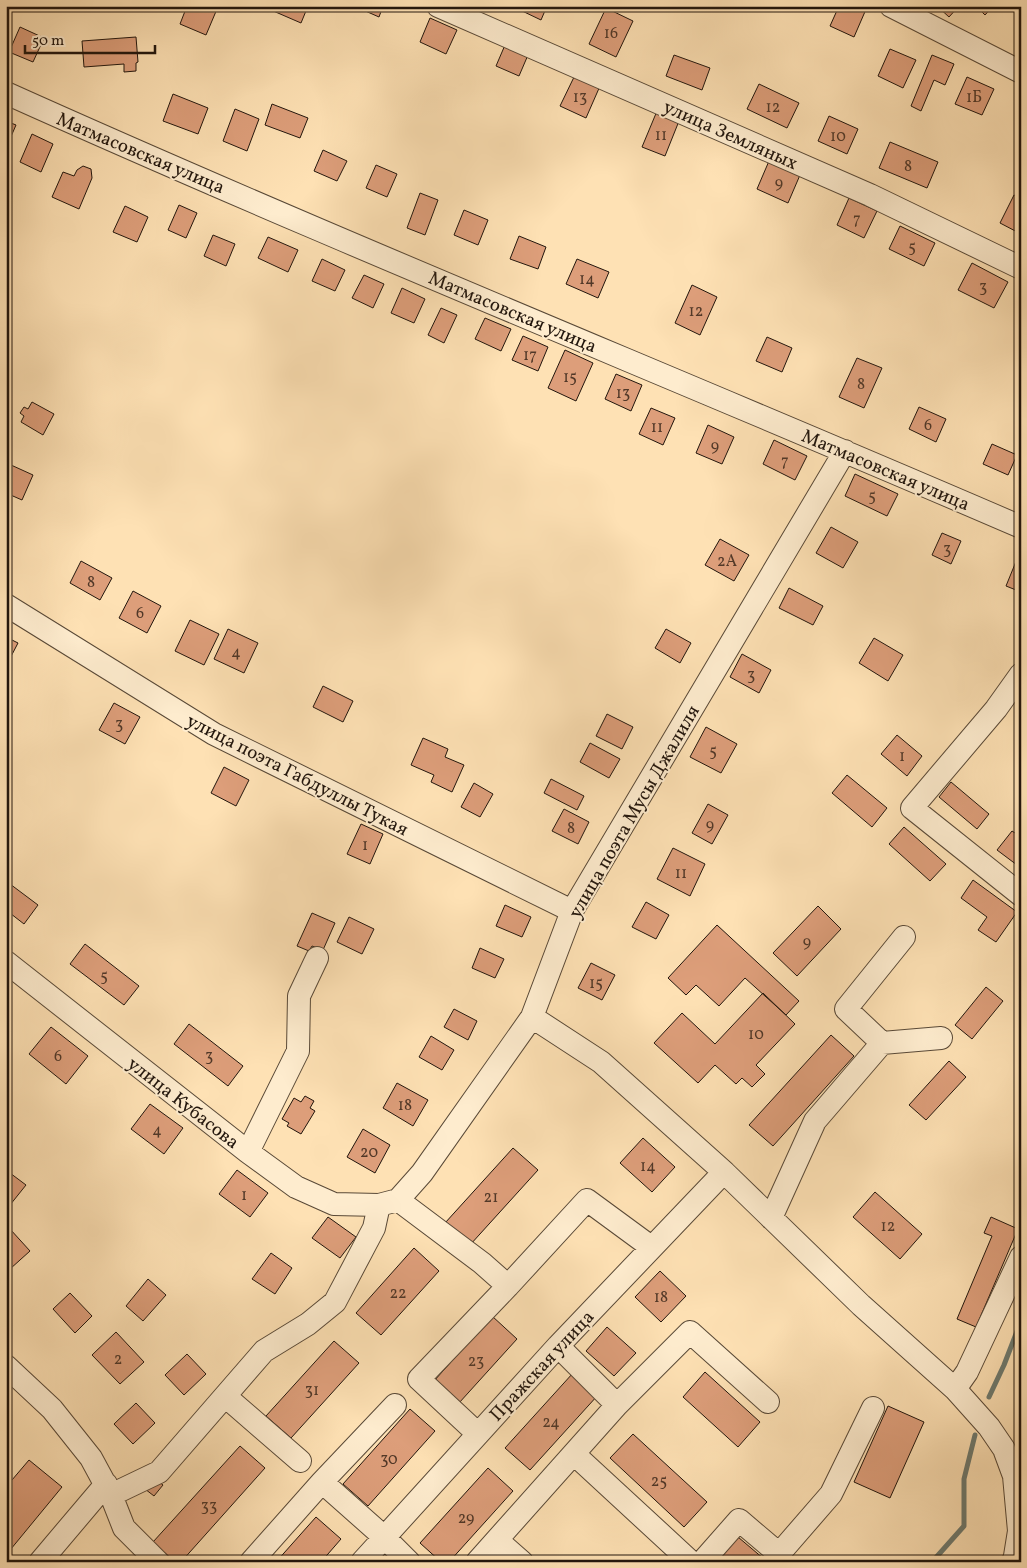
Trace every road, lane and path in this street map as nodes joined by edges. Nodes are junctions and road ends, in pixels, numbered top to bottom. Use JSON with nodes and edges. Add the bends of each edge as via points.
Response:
{"nodes":[{"id":1,"x":438,"y":6,"type":"edge"},
{"id":2,"x":891,"y":6,"type":"edge"},
{"id":3,"x":1021,"y":72,"type":"edge"},
{"id":4,"x":6,"y":93,"type":"edge"},
{"id":5,"x":1021,"y":268,"type":"edge"},
{"id":6,"x":844,"y":451,"type":"junction"},
{"id":7,"x":1021,"y":527,"type":"edge"},
{"id":8,"x":6,"y":605,"type":"edge"},
{"id":9,"x":1021,"y":674,"type":"edge"},
{"id":10,"x":1021,"y":895,"type":"edge"},
{"id":11,"x":572,"y":912,"type":"junction"},
{"id":12,"x":904,"y":937,"type":"dead end"},
{"id":13,"x":317,"y":958,"type":"dead end"},
{"id":14,"x":6,"y":962,"type":"edge"},
{"id":15,"x":532,"y":1017,"type":"junction"},
{"id":16,"x":941,"y":1038,"type":"dead end"},
{"id":17,"x":882,"y":1043,"type":"junction"},
{"id":18,"x":248,"y":1152,"type":"junction"},
{"id":19,"x":724,"y":1172,"type":"junction"},
{"id":20,"x":388,"y":1203,"type":"junction"},
{"id":21,"x":771,"y":1218,"type":"junction"},
{"id":22,"x":651,"y":1247,"type":"junction"},
{"id":23,"x":1021,"y":1257,"type":"edge"},
{"id":24,"x":508,"y":1286,"type":"junction"},
{"id":25,"x":558,"y":1346,"type":"junction"},
{"id":26,"x":6,"y":1366,"type":"edge"},
{"id":27,"x":954,"y":1389,"type":"junction"},
{"id":28,"x":225,"y":1396,"type":"junction"},
{"id":29,"x":768,"y":1402,"type":"dead end"},
{"id":30,"x":396,"y":1405,"type":"dead end"},
{"id":31,"x":617,"y":1405,"type":"junction"},
{"id":32,"x":873,"y":1408,"type":"dead end"},
{"id":33,"x":478,"y":1434,"type":"junction"},
{"id":34,"x":574,"y":1454,"type":"junction"},
{"id":35,"x":300,"y":1461,"type":"dead end"},
{"id":36,"x":322,"y":1482,"type":"junction"},
{"id":37,"x":108,"y":1489,"type":"junction"},
{"id":38,"x":384,"y":1537,"type":"junction"},
{"id":39,"x":496,"y":1540,"type":"junction"},
{"id":40,"x":1016,"y":1558,"type":"edge"},
{"id":41,"x":40,"y":1562,"type":"edge"},
{"id":42,"x":158,"y":1562,"type":"edge"},
{"id":43,"x":251,"y":1562,"type":"edge"},
{"id":44,"x":362,"y":1562,"type":"edge"},
{"id":45,"x":409,"y":1562,"type":"edge"},
{"id":46,"x":477,"y":1562,"type":"edge"},
{"id":47,"x":522,"y":1562,"type":"edge"},
{"id":48,"x":691,"y":1562,"type":"edge"},
{"id":49,"x":702,"y":1562,"type":"edge"}],
"edges":[{"from":1,"to":5,"type":"street","name":"улица Земляных","via":[[870,195]]},
{"from":2,"to":3,"type":"street"},
{"from":4,"to":6,"type":"street","name":"Матмасовская улица","via":[[132,150]]},
{"from":6,"to":7,"type":"street","name":"Матмасовская улица"},
{"from":6,"to":11,"type":"street","name":"улица поэта Мусы Джалиля"},
{"from":8,"to":11,"type":"street","name":"улица поэта Габдуллы Тукая","via":[[214,734]]},
{"from":9,"to":10,"type":"street","via":[[996,709],[912,808]]},
{"from":11,"to":15,"type":"street","name":"улица поэта Мусы Джалиля"},
{"from":12,"to":17,"type":"street","via":[[846,1009]]},
{"from":13,"to":18,"type":"street","via":[[299,996],[298,1051]]},
{"from":14,"to":18,"type":"street","name":"улица Кубасова"},
{"from":15,"to":19,"type":"street","via":[[600,1062]]},
{"from":15,"to":20,"type":"street","name":"улица поэта Мусы Джалиля","via":[[422,1173]]},
{"from":16,"to":17,"type":"street"},
{"from":17,"to":21,"type":"street","via":[[815,1121]]},
{"from":18,"to":20,"type":"street","name":"улица Кубасова","via":[[296,1187],[334,1204]]},
{"from":19,"to":21,"type":"street"},
{"from":19,"to":22,"type":"street","name":"Пражская улица"},
{"from":20,"to":24,"type":"street","via":[[482,1263]]},
{"from":20,"to":28,"type":"street","via":[[335,1302],[308,1324],[264,1351]]},
{"from":21,"to":27,"type":"street"},
{"from":22,"to":24,"type":"street","via":[[587,1200]]},
{"from":22,"to":25,"type":"street","name":"Пражская улица"},
{"from":23,"to":27,"type":"street","via":[[967,1372]]},
{"from":24,"to":33,"type":"street","via":[[419,1379]]},
{"from":25,"to":31,"type":"street"},
{"from":25,"to":33,"type":"street","name":"Пражская улица"},
{"from":26,"to":37,"type":"street","via":[[52,1409],[91,1458]]},
{"from":27,"to":40,"type":"street","via":[[989,1427],[1004,1449],[1014,1476],[1019,1531]]},
{"from":28,"to":35,"type":"street"},
{"from":28,"to":37,"type":"street","via":[[158,1472]]},
{"from":29,"to":31,"type":"street","via":[[690,1332]]},
{"from":30,"to":36,"type":"street"},
{"from":31,"to":34,"type":"street"},
{"from":32,"to":49,"type":"street","via":[[831,1494],[780,1554],[739,1520]]},
{"from":33,"to":38,"type":"street","name":"Пражская улица"},
{"from":34,"to":39,"type":"street"},
{"from":34,"to":48,"type":"street"},
{"from":36,"to":38,"type":"street"},
{"from":36,"to":43,"type":"street"},
{"from":37,"to":41,"type":"street"},
{"from":37,"to":42,"type":"street","via":[[124,1528]]},
{"from":38,"to":44,"type":"street","name":"Пражская улица"},
{"from":38,"to":45,"type":"street"},
{"from":39,"to":46,"type":"street"},
{"from":39,"to":47,"type":"street"}]}
